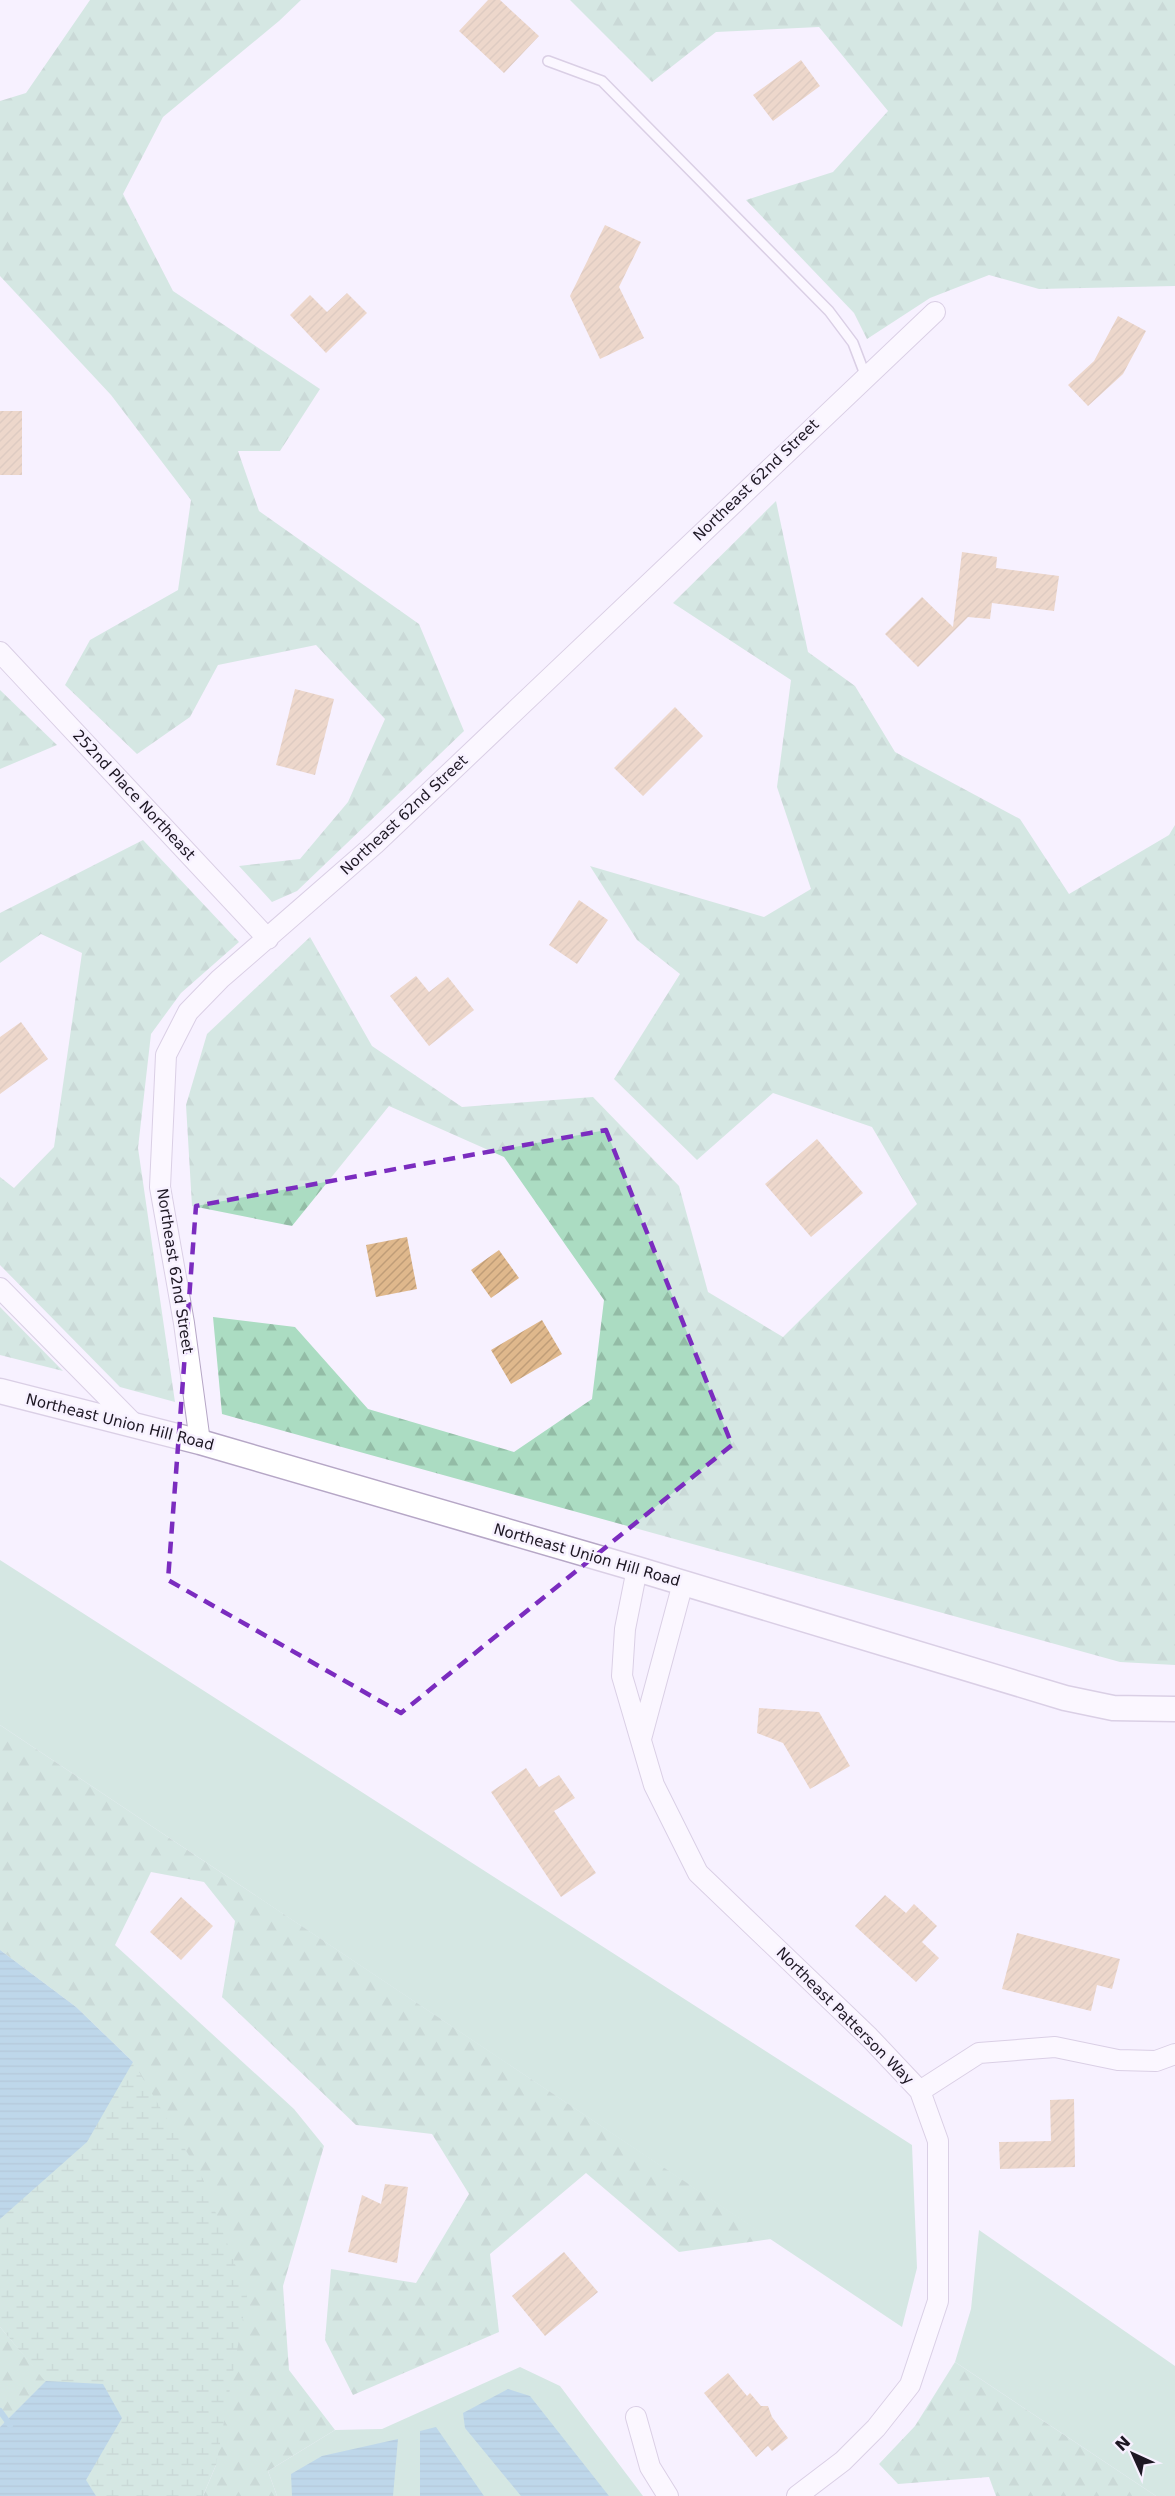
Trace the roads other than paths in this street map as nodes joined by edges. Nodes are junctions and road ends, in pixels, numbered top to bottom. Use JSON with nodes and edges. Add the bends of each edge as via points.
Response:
{"nodes":[{"id":1,"x":548,"y":61,"type":"dead end"},
{"id":2,"x":934,"y":312,"type":"dead end"},
{"id":3,"x":866,"y":377,"type":"junction"},
{"id":4,"x":0,"y":652,"type":"edge"},
{"id":5,"x":268,"y":939,"type":"junction"},
{"id":6,"x":0,"y":1288,"type":"edge"},
{"id":7,"x":0,"y":1391,"type":"edge"},
{"id":8,"x":136,"y":1426,"type":"junction"},
{"id":9,"x":200,"y":1442,"type":"junction"},
{"id":10,"x":637,"y":1569,"type":"junction"},
{"id":11,"x":683,"y":1583,"type":"junction"},
{"id":12,"x":1175,"y":1709,"type":"edge"},
{"id":13,"x":641,"y":1739,"type":"junction"},
{"id":14,"x":1175,"y":2054,"type":"edge"},
{"id":15,"x":920,"y":2091,"type":"junction"},
{"id":16,"x":636,"y":2416,"type":"dead end"},
{"id":17,"x":668,"y":2496,"type":"edge"},
{"id":18,"x":796,"y":2496,"type":"edge"}],
"edges":[{"from":1,"to":3,"type":"lane","via":[[602,81],[829,311],[853,343]]},
{"from":2,"to":3,"type":"street","name":"Northeast 62nd Street"},
{"from":3,"to":5,"type":"street","name":"Northeast 62nd Street","via":[[375,844]]},
{"from":4,"to":5,"type":"street","name":"252nd Place Northeast"},
{"from":5,"to":9,"type":"street","name":"Northeast 62nd Street","via":[[188,1012],[166,1055],[160,1187]]},
{"from":6,"to":8,"type":"street"},
{"from":7,"to":8,"type":"street","name":"Northeast Union Hill Road"},
{"from":8,"to":9,"type":"street","name":"Northeast Union Hill Road"},
{"from":9,"to":10,"type":"street","name":"Northeast Union Hill Road"},
{"from":10,"to":11,"type":"street","name":"Northeast Union Hill Road"},
{"from":10,"to":13,"type":"street","name":"Northeast Patterson Way","via":[[625,1629],[622,1676]]},
{"from":11,"to":12,"type":"street","name":"Northeast Union Hill Road","via":[[1065,1698],[1113,1708]]},
{"from":11,"to":13,"type":"street"},
{"from":13,"to":15,"type":"street","name":"Northeast Patterson Way","via":[[654,1785],[698,1873]]},
{"from":14,"to":15,"type":"street","via":[[1156,2061],[1118,2060],[1054,2047],[979,2053]]},
{"from":15,"to":18,"type":"street","name":"Northeast Patterson Way","via":[[938,2141],[938,2301],[910,2385],[843,2461]]},
{"from":16,"to":17,"type":"street","via":[[650,2466]]}]}
